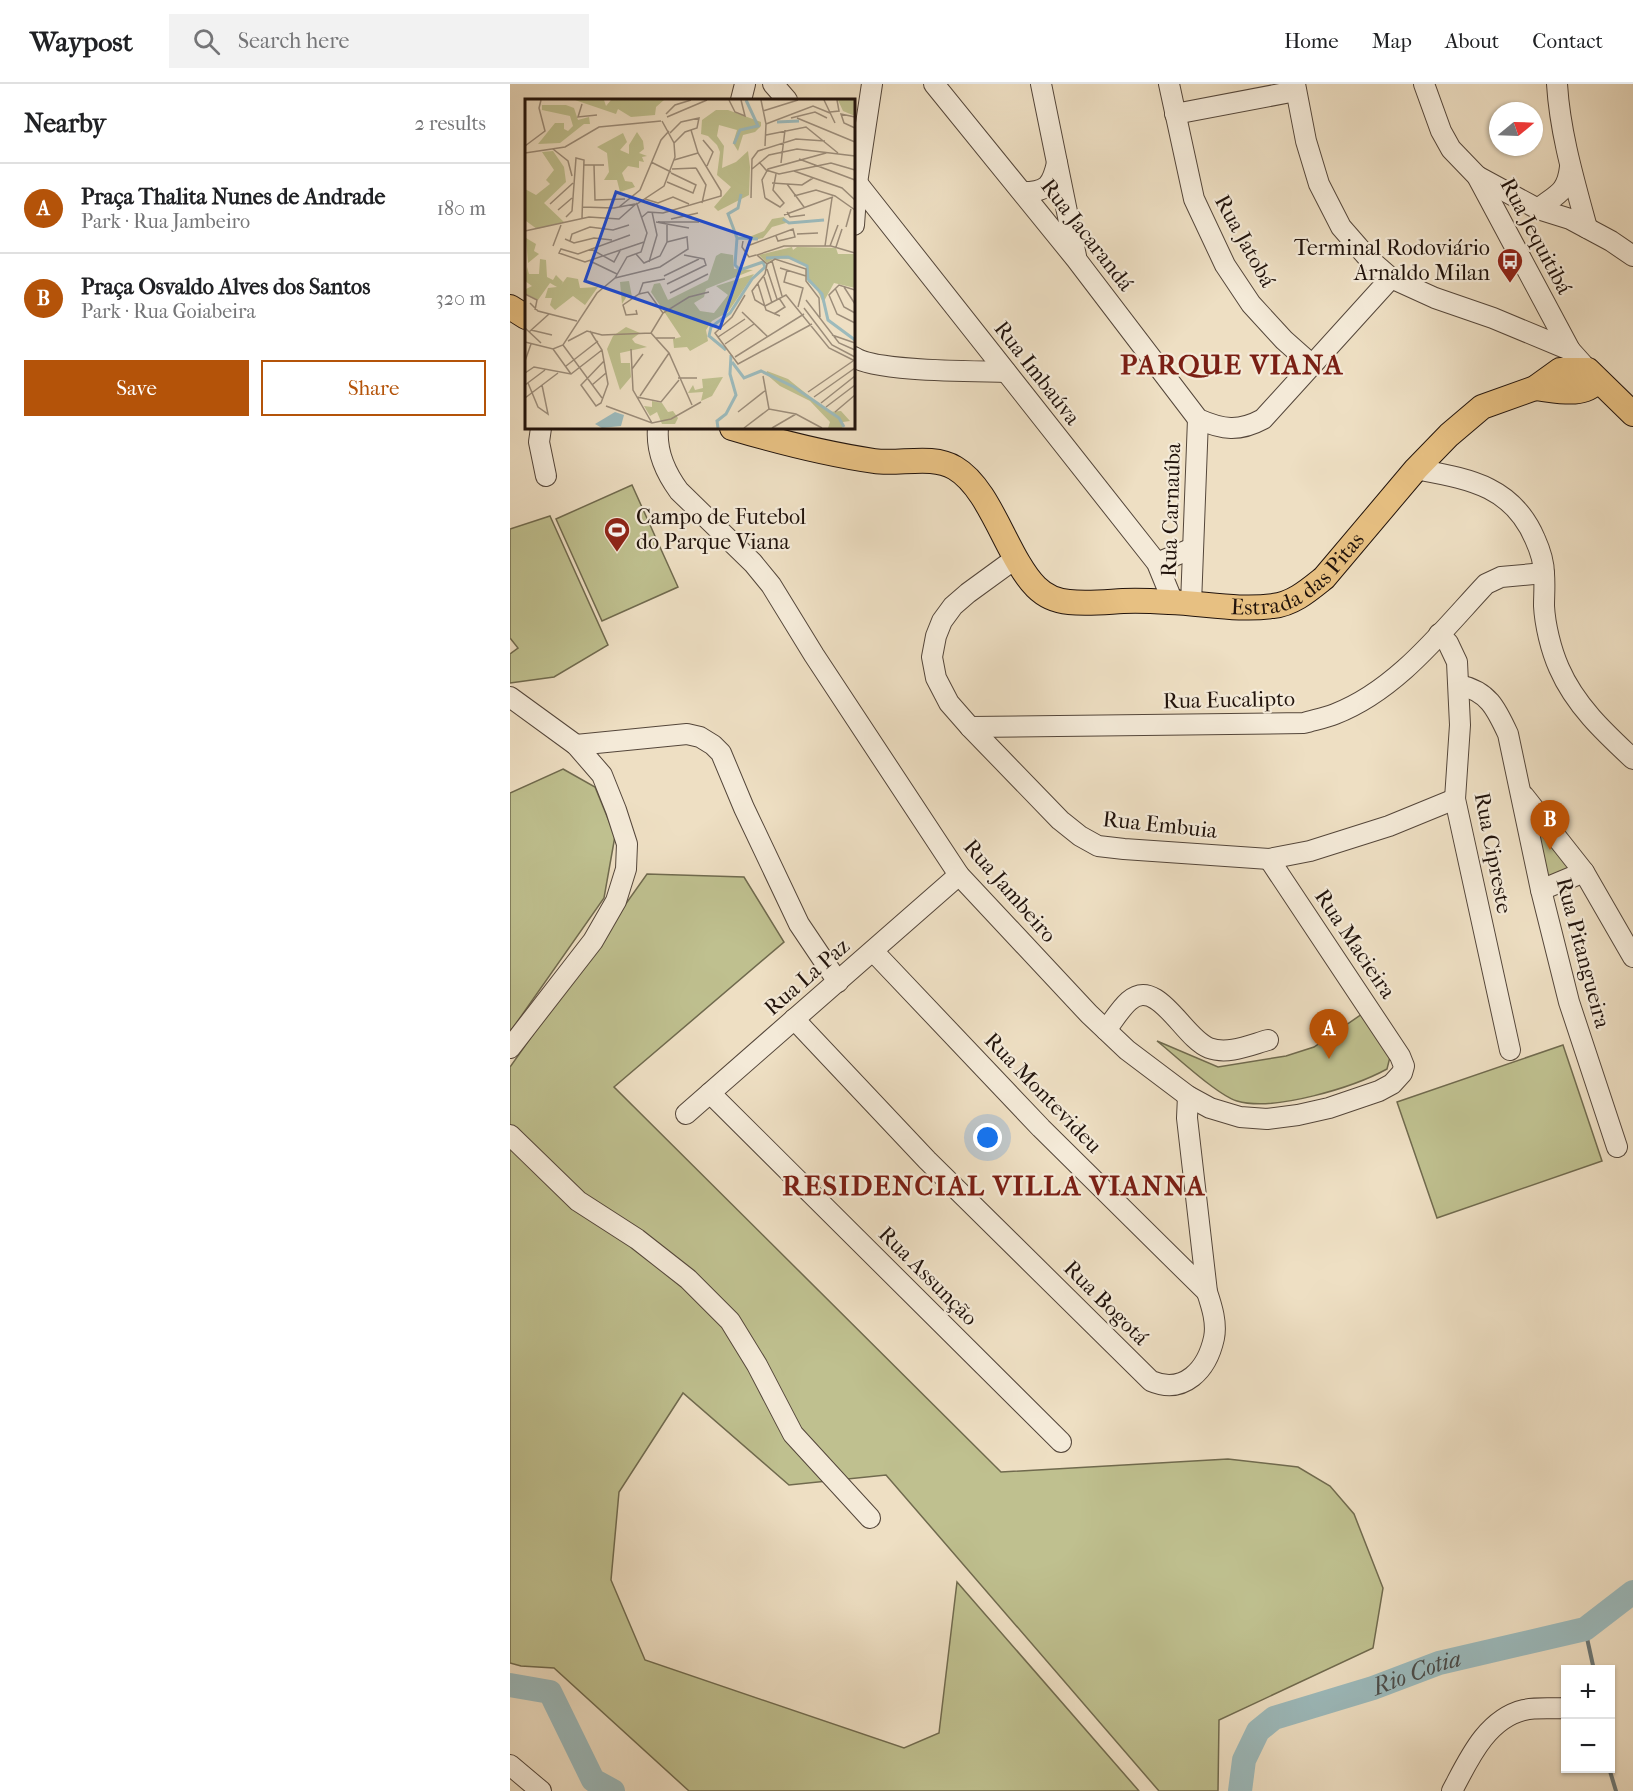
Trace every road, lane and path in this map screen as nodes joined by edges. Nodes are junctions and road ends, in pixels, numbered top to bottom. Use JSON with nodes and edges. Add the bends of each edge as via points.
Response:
{"nodes":[{"id":1,"x":745,"y":84,"type":"edge"},
{"id":2,"x":773,"y":84,"type":"edge"},
{"id":3,"x":872,"y":84,"type":"edge"},
{"id":4,"x":934,"y":84,"type":"edge"},
{"id":5,"x":1041,"y":84,"type":"edge"},
{"id":6,"x":1169,"y":84,"type":"edge"},
{"id":7,"x":1424,"y":84,"type":"edge"},
{"id":8,"x":1557,"y":84,"type":"edge"},
{"id":9,"x":1295,"y":88,"type":"edge"},
{"id":10,"x":741,"y":99,"type":"edge"},
{"id":11,"x":786,"y":99,"type":"edge"},
{"id":12,"x":1175,"y":114,"type":"junction"},
{"id":13,"x":1057,"y":162,"type":"junction"},
{"id":14,"x":1570,"y":167,"type":"junction"},
{"id":15,"x":1478,"y":176,"type":"junction"},
{"id":16,"x":855,"y":181,"type":"edge"},
{"id":17,"x":1023,"y":192,"type":"junction"},
{"id":18,"x":1538,"y":209,"type":"junction"},
{"id":19,"x":1587,"y":228,"type":"junction"},
{"id":20,"x":1633,"y":256,"type":"edge"},
{"id":21,"x":1076,"y":259,"type":"junction"},
{"id":22,"x":1391,"y":278,"type":"junction"},
{"id":23,"x":510,"y":307,"type":"edge"},
{"id":24,"x":525,"y":316,"type":"edge"},
{"id":25,"x":855,"y":358,"type":"edge"},
{"id":26,"x":1565,"y":360,"type":"junction"},
{"id":27,"x":1311,"y":364,"type":"junction"},
{"id":28,"x":1006,"y":372,"type":"junction"},
{"id":29,"x":1588,"y":381,"type":"junction"},
{"id":30,"x":1535,"y":388,"type":"junction"},
{"id":31,"x":1633,"y":414,"type":"edge"},
{"id":32,"x":1198,"y":418,"type":"junction"},
{"id":33,"x":541,"y":429,"type":"edge"},
{"id":34,"x":658,"y":429,"type":"edge"},
{"id":35,"x":735,"y":429,"type":"edge"},
{"id":36,"x":1416,"y":469,"type":"junction"},
{"id":37,"x":546,"y":476,"type":"dead end"},
{"id":38,"x":1194,"y":549,"type":"junction"},
{"id":39,"x":1016,"y":558,"type":"junction"},
{"id":40,"x":1157,"y":563,"type":"junction"},
{"id":41,"x":1544,"y":573,"type":"junction"},
{"id":42,"x":1182,"y":603,"type":"junction"},
{"id":43,"x":1461,"y":611,"type":"junction"},
{"id":44,"x":1439,"y":634,"type":"junction"},
{"id":45,"x":1457,"y":662,"type":"junction"},
{"id":46,"x":1459,"y":685,"type":"junction"},
{"id":47,"x":510,"y":697,"type":"edge"},
{"id":48,"x":970,"y":727,"type":"junction"},
{"id":49,"x":576,"y":745,"type":"junction"},
{"id":50,"x":1633,"y":759,"type":"edge"},
{"id":51,"x":1521,"y":791,"type":"junction"},
{"id":52,"x":1455,"y":799,"type":"junction"},
{"id":53,"x":1269,"y":859,"type":"junction"},
{"id":54,"x":1584,"y":872,"type":"junction"},
{"id":55,"x":959,"y":875,"type":"junction"},
{"id":56,"x":1541,"y":890,"type":"junction"},
{"id":57,"x":873,"y":951,"type":"junction"},
{"id":58,"x":1633,"y":957,"type":"edge"},
{"id":59,"x":838,"y":982,"type":"junction"},
{"id":60,"x":794,"y":1020,"type":"junction"},
{"id":61,"x":1106,"y":1030,"type":"junction"},
{"id":62,"x":1268,"y":1040,"type":"dead end"},
{"id":63,"x":510,"y":1048,"type":"edge"},
{"id":64,"x":1510,"y":1050,"type":"dead end"},
{"id":65,"x":1400,"y":1056,"type":"joint"},
{"id":66,"x":710,"y":1093,"type":"junction"},
{"id":67,"x":1188,"y":1096,"type":"junction"},
{"id":68,"x":686,"y":1114,"type":"dead end"},
{"id":69,"x":510,"y":1135,"type":"edge"},
{"id":70,"x":1617,"y":1147,"type":"dead end"},
{"id":71,"x":1207,"y":1292,"type":"junction"},
{"id":72,"x":1061,"y":1442,"type":"dead end"},
{"id":73,"x":870,"y":1518,"type":"dead end"},
{"id":74,"x":1561,"y":1708,"type":"edge"},
{"id":75,"x":510,"y":1765,"type":"edge"},
{"id":76,"x":541,"y":1791,"type":"edge"},
{"id":77,"x":1452,"y":1791,"type":"edge"}],
"edges":[{"from":1,"to":10,"type":"street"},
{"from":2,"to":11,"type":"street"},
{"from":3,"to":16,"type":"street"},
{"from":4,"to":17,"type":"street","name":"Rua Jacarandá"},
{"from":5,"to":13,"type":"street"},
{"from":6,"to":12,"type":"street","name":"Rua Jatobá"},
{"from":7,"to":15,"type":"street","name":"Rua Jequitibá","via":[[1451,149]]},
{"from":8,"to":14,"type":"street"},
{"from":9,"to":12,"type":"street"},
{"from":9,"to":22,"type":"street","via":[[1319,184],[1334,216],[1353,242]]},
{"from":12,"to":27,"type":"street","name":"Rua Jatobá","via":[[1194,199],[1225,265],[1251,304]]},
{"from":13,"to":17,"type":"street","via":[[1053,179],[1044,189]]},
{"from":13,"to":21,"type":"street"},
{"from":14,"to":18,"type":"street","via":[[1564,188]]},
{"from":14,"to":19,"type":"street"},
{"from":15,"to":18,"type":"street"},
{"from":15,"to":26,"type":"street","name":"Rua Jequitibá"},
{"from":16,"to":28,"type":"street","name":"Rua Imbaúva"},
{"from":17,"to":21,"type":"street","name":"Rua Jacarandá"},
{"from":18,"to":19,"type":"street"},
{"from":19,"to":20,"type":"street"},
{"from":21,"to":32,"type":"street","name":"Rua Jacarandá"},
{"from":22,"to":26,"type":"street","via":[[1539,337]]},
{"from":22,"to":27,"type":"street"},
{"from":23,"to":24,"type":"main road"},
{"from":25,"to":28,"type":"street","via":[[876,364]]},
{"from":26,"to":29,"type":"main road"},
{"from":26,"to":30,"type":"main road","name":"Estrada das Pitas"},
{"from":27,"to":32,"type":"street","via":[[1263,419],[1249,426],[1224,428]]},
{"from":28,"to":40,"type":"street","name":"Rua Imbaúva"},
{"from":29,"to":30,"type":"main road","name":"Estrada das Pitas"},
{"from":29,"to":31,"type":"main road","via":[[1616,397]]},
{"from":30,"to":36,"type":"main road","name":"Estrada das Pitas","via":[[1482,407]]},
{"from":32,"to":38,"type":"street","name":"Rua Carnaúba"},
{"from":33,"to":37,"type":"street","via":[[538,442]]},
{"from":34,"to":55,"type":"street","name":"Rua Jambeiro","via":[[661,459],[669,478],[771,585]]},
{"from":35,"to":39,"type":"main road","name":"Estrada das Pitas","via":[[878,462],[933,461],[956,468],[981,496]]},
{"from":36,"to":41,"type":"street","via":[[1484,486],[1509,500],[1529,524]]},
{"from":36,"to":42,"type":"main road","name":"Estrada das Pitas","via":[[1324,578],[1288,603]]},
{"from":38,"to":40,"type":"street"},
{"from":38,"to":42,"type":"street","name":"Rua Carnaúba"},
{"from":39,"to":42,"type":"main road","name":"Estrada das Pitas","via":[[1036,587],[1054,600]]},
{"from":39,"to":48,"type":"street","name":"Rua Embuia","via":[[953,606],[936,636],[932,657],[936,678],[949,703]]},
{"from":40,"to":42,"type":"street","name":"Rua Imbaúva"},
{"from":41,"to":43,"type":"street","name":"Rua Eucalipto","via":[[1501,577],[1486,584]]},
{"from":41,"to":50,"type":"street","via":[[1544,608],[1559,667],[1576,700]]},
{"from":43,"to":44,"type":"street","name":"Rua Eucalipto"},
{"from":43,"to":45,"type":"street","name":"Rua Cipreste"},
{"from":44,"to":45,"type":"street","name":"Rua Cipreste"},
{"from":44,"to":48,"type":"street","name":"Rua Eucalipto","via":[[1394,677],[1359,703],[1304,723]]},
{"from":45,"to":46,"type":"street","name":"Rua Cipreste"},
{"from":46,"to":51,"type":"street","name":"Rua Pitangueira","via":[[1474,688],[1500,716]]},
{"from":46,"to":52,"type":"street","name":"Rua Cipreste"},
{"from":47,"to":49,"type":"street"},
{"from":48,"to":53,"type":"street","name":"Rua Embuia","via":[[1060,820],[1098,846]]},
{"from":49,"to":59,"type":"street","via":[[687,734],[714,745],[799,924]]},
{"from":49,"to":63,"type":"street","via":[[602,775],[627,844],[626,869],[616,901],[593,941]]},
{"from":51,"to":54,"type":"street"},
{"from":51,"to":56,"type":"street","name":"Rua Pitangueira"},
{"from":52,"to":53,"type":"street","name":"Rua Embuia","via":[[1389,826],[1311,851]]},
{"from":52,"to":64,"type":"street","name":"Rua Cipreste"},
{"from":53,"to":65,"type":"street","name":"Rua Macieira"},
{"from":54,"to":56,"type":"street"},
{"from":54,"to":58,"type":"street"},
{"from":55,"to":57,"type":"street","name":"Rua La Paz"},
{"from":55,"to":61,"type":"street","name":"Rua Jambeiro"},
{"from":56,"to":70,"type":"street","name":"Rua Pitangueira","via":[[1569,1002]]},
{"from":57,"to":59,"type":"street","name":"Rua La Paz"},
{"from":57,"to":71,"type":"street","name":"Rua Montevideu","via":[[1041,1128]]},
{"from":59,"to":60,"type":"street","name":"Rua La Paz"},
{"from":60,"to":66,"type":"street","name":"Rua La Paz"},
{"from":60,"to":71,"type":"street","name":"Rua Bogotá","via":[[927,1161],[1151,1381],[1176,1386],[1191,1379],[1203,1365],[1214,1337],[1214,1312]]},
{"from":61,"to":62,"type":"street","via":[[1140,994],[1162,1003],[1209,1048],[1224,1051]]},
{"from":61,"to":67,"type":"street","name":"Rua Jambeiro"},
{"from":65,"to":67,"type":"street","name":"Rua Jambeiro","via":[[1402,1073],[1392,1084],[1353,1101],[1298,1115],[1240,1117]]},
{"from":66,"to":68,"type":"street","name":"Rua La Paz"},
{"from":66,"to":72,"type":"street","name":"Rua Assunção"},
{"from":67,"to":71,"type":"street","name":"Rua Bogotá","via":[[1187,1118]]},
{"from":69,"to":73,"type":"street","via":[[578,1201],[646,1245],[730,1321],[793,1434]]},
{"from":74,"to":77,"type":"street","via":[[1526,1710],[1498,1723],[1476,1748]]},
{"from":75,"to":76,"type":"street"}]}
